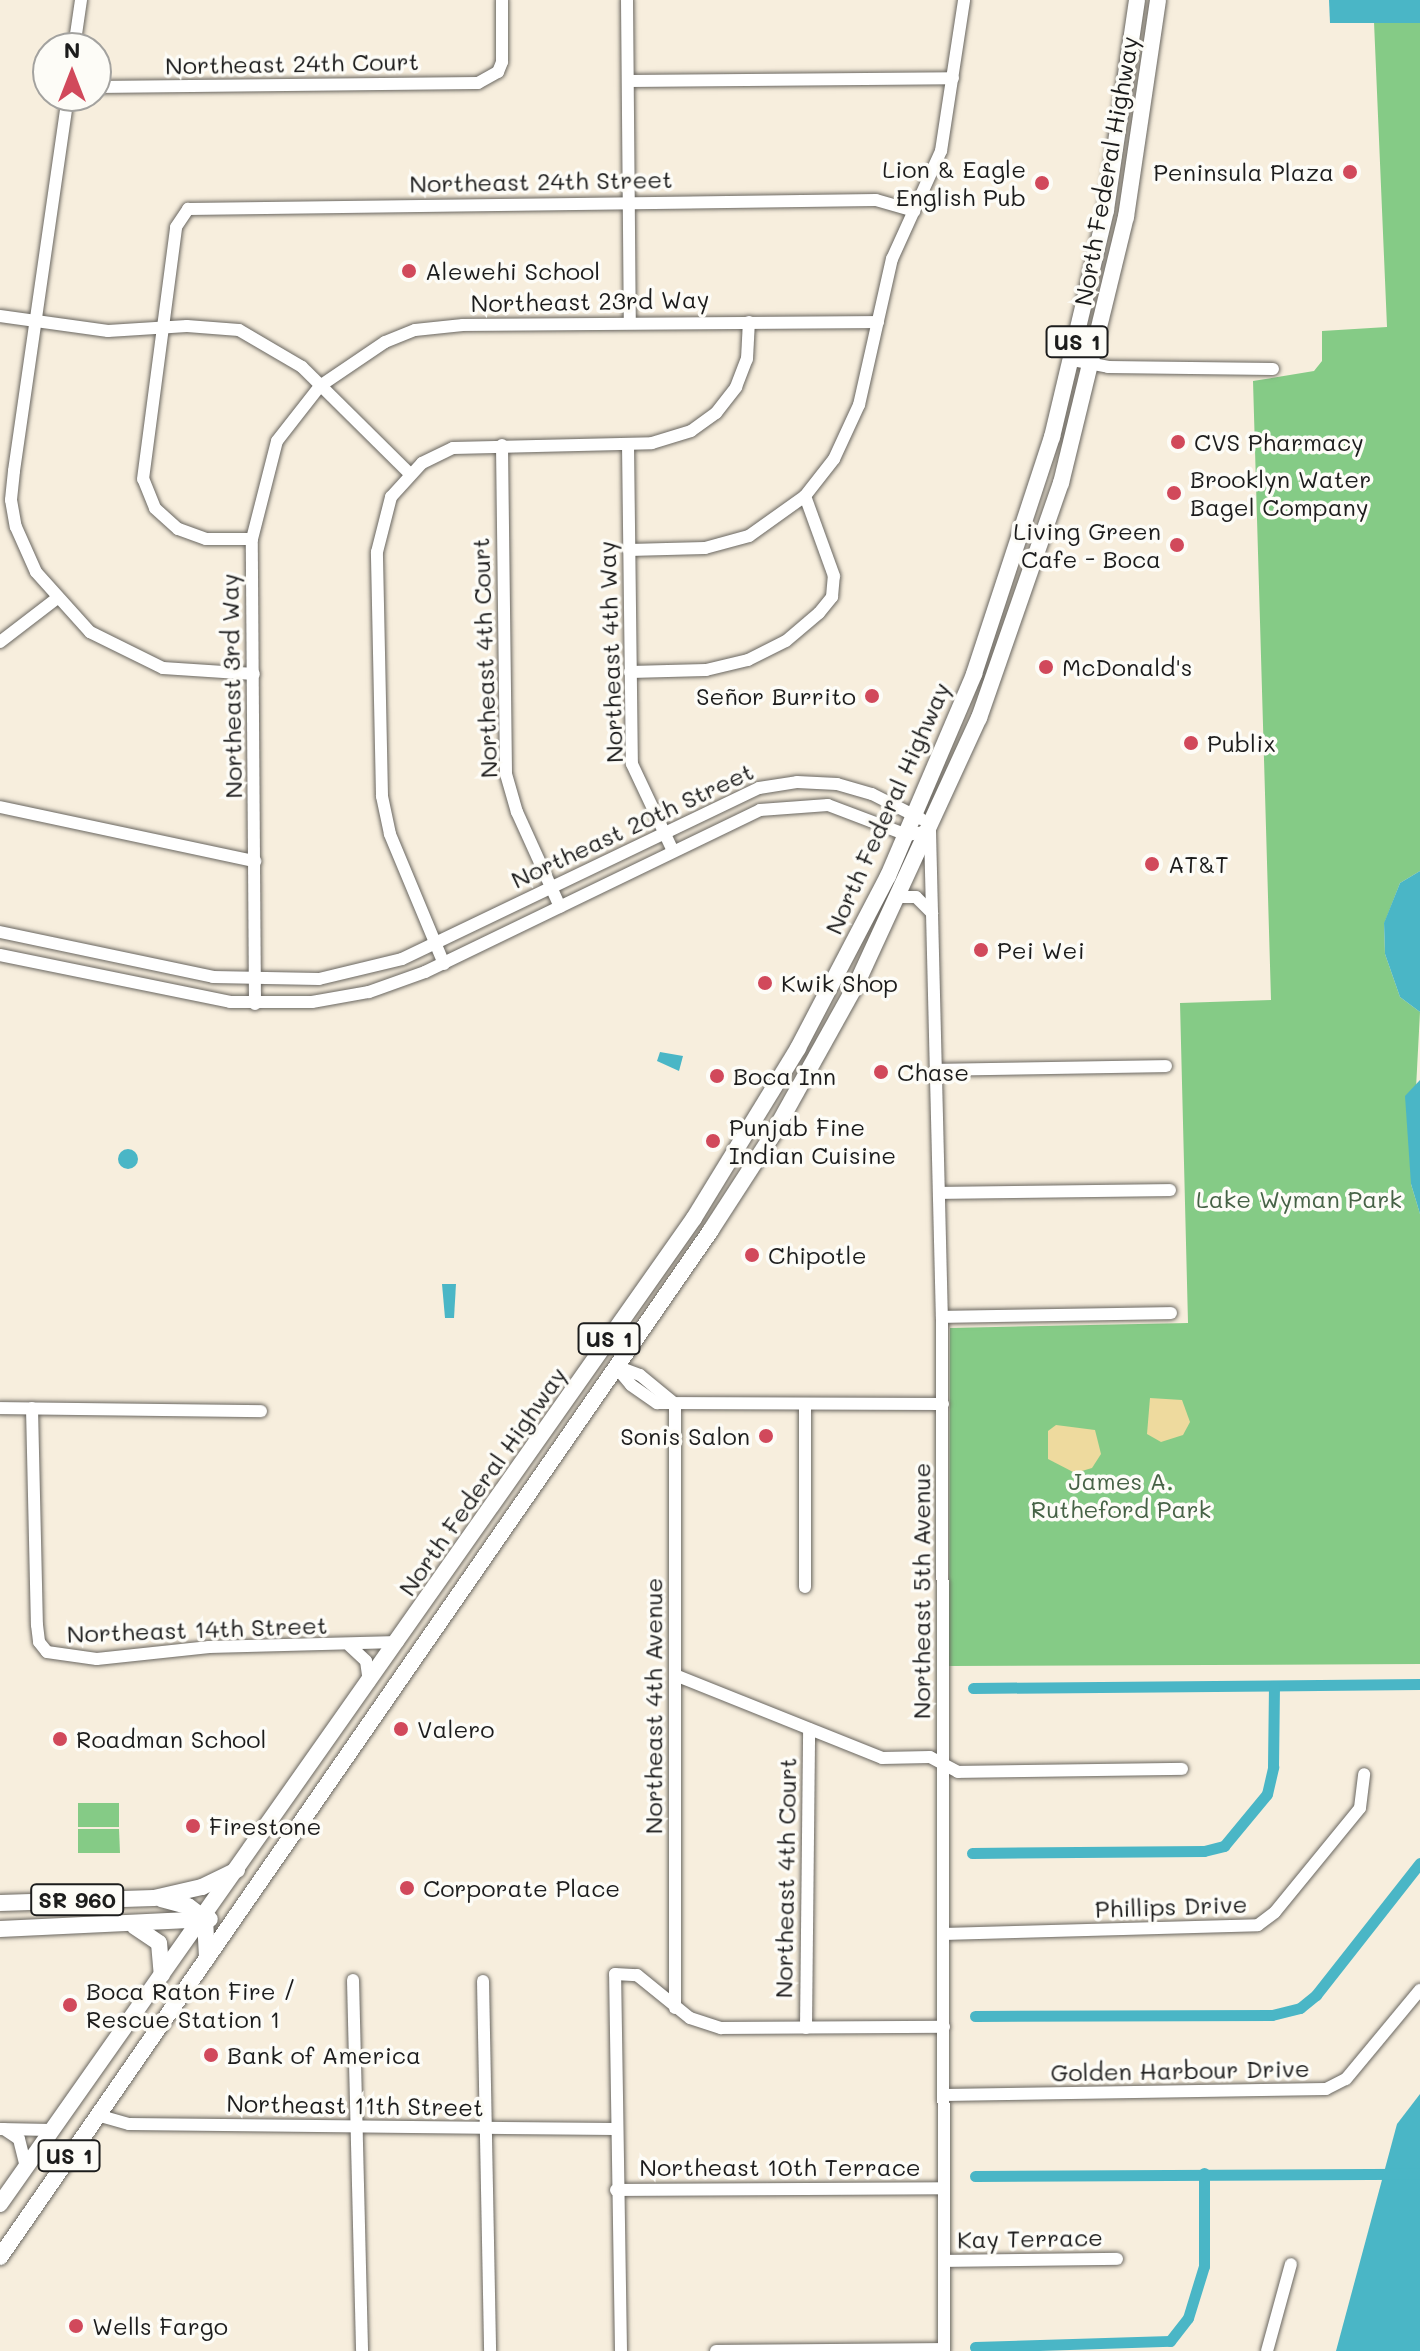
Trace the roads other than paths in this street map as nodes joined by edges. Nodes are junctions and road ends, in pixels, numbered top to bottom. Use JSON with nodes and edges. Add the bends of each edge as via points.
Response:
{"nodes":[{"id":1,"x":81,"y":0,"type":"edge"},
{"id":2,"x":502,"y":0,"type":"edge"},
{"id":3,"x":627,"y":0,"type":"edge"},
{"id":4,"x":964,"y":0,"type":"edge"},
{"id":5,"x":1137,"y":0,"type":"edge"},
{"id":6,"x":1158,"y":0,"type":"edge"},
{"id":7,"x":76,"y":32,"type":"edge"},
{"id":8,"x":953,"y":78,"type":"junction"},
{"id":9,"x":628,"y":81,"type":"junction"},
{"id":10,"x":112,"y":87,"type":"edge"},
{"id":11,"x":66,"y":112,"type":"edge"},
{"id":12,"x":629,"y":202,"type":"junction"},
{"id":13,"x":914,"y":211,"type":"junction"},
{"id":14,"x":0,"y":316,"type":"edge"},
{"id":15,"x":35,"y":321,"type":"junction"},
{"id":16,"x":749,"y":322,"type":"junction"},
{"id":17,"x":878,"y":322,"type":"junction"},
{"id":18,"x":630,"y":323,"type":"junction"},
{"id":19,"x":161,"y":329,"type":"junction"},
{"id":20,"x":1073,"y":360,"type":"junction"},
{"id":21,"x":1093,"y":366,"type":"junction"},
{"id":22,"x":1273,"y":369,"type":"dead end"},
{"id":23,"x":320,"y":386,"type":"junction"},
{"id":24,"x":1062,"y":402,"type":"junction"},
{"id":25,"x":1077,"y":427,"type":"junction"},
{"id":26,"x":628,"y":444,"type":"junction"},
{"id":27,"x":502,"y":445,"type":"junction"},
{"id":28,"x":409,"y":473,"type":"junction"},
{"id":29,"x":805,"y":496,"type":"junction"},
{"id":30,"x":252,"y":539,"type":"junction"},
{"id":31,"x":629,"y":550,"type":"junction"},
{"id":32,"x":56,"y":599,"type":"junction"},
{"id":33,"x":0,"y":642,"type":"edge"},
{"id":34,"x":630,"y":672,"type":"junction"},
{"id":35,"x":254,"y":674,"type":"junction"},
{"id":36,"x":804,"y":782,"type":"junction"},
{"id":37,"x":804,"y":804,"type":"junction"},
{"id":38,"x":0,"y":807,"type":"edge"},
{"id":39,"x":917,"y":814,"type":"junction"},
{"id":40,"x":663,"y":831,"type":"junction"},
{"id":41,"x":930,"y":831,"type":"junction"},
{"id":42,"x":907,"y":835,"type":"junction"},
{"id":43,"x":673,"y":851,"type":"junction"},
{"id":44,"x":255,"y":861,"type":"junction"},
{"id":45,"x":550,"y":887,"type":"junction"},
{"id":46,"x":901,"y":897,"type":"junction"},
{"id":47,"x":560,"y":907,"type":"junction"},
{"id":48,"x":932,"y":913,"type":"junction"},
{"id":49,"x":0,"y":932,"type":"edge"},
{"id":50,"x":436,"y":943,"type":"junction"},
{"id":51,"x":0,"y":955,"type":"edge"},
{"id":52,"x":444,"y":964,"type":"junction"},
{"id":53,"x":256,"y":982,"type":"junction"},
{"id":54,"x":255,"y":1004,"type":"junction"},
{"id":55,"x":815,"y":1017,"type":"junction"},
{"id":56,"x":833,"y":1028,"type":"junction"},
{"id":57,"x":1166,"y":1066,"type":"dead end"},
{"id":58,"x":936,"y":1070,"type":"junction"},
{"id":59,"x":770,"y":1095,"type":"junction"},
{"id":60,"x":773,"y":1134,"type":"junction"},
{"id":61,"x":1170,"y":1190,"type":"dead end"},
{"id":62,"x":939,"y":1193,"type":"junction"},
{"id":63,"x":694,"y":1218,"type":"junction"},
{"id":64,"x":711,"y":1230,"type":"junction"},
{"id":65,"x":1171,"y":1313,"type":"dead end"},
{"id":66,"x":942,"y":1317,"type":"junction"},
{"id":67,"x":618,"y":1326,"type":"junction"},
{"id":68,"x":597,"y":1357,"type":"junction"},
{"id":69,"x":616,"y":1367,"type":"junction"},
{"id":70,"x":595,"y":1397,"type":"junction"},
{"id":71,"x":675,"y":1404,"type":"junction"},
{"id":72,"x":805,"y":1404,"type":"junction"},
{"id":73,"x":943,"y":1404,"type":"junction"},
{"id":74,"x":0,"y":1408,"type":"edge"},
{"id":75,"x":32,"y":1408,"type":"junction"},
{"id":76,"x":261,"y":1411,"type":"dead end"},
{"id":77,"x":805,"y":1587,"type":"dead end"},
{"id":78,"x":399,"y":1642,"type":"junction"},
{"id":79,"x":350,"y":1646,"type":"junction"},
{"id":80,"x":381,"y":1667,"type":"junction"},
{"id":81,"x":675,"y":1675,"type":"junction"},
{"id":82,"x":369,"y":1685,"type":"junction"},
{"id":83,"x":387,"y":1696,"type":"junction"},
{"id":84,"x":809,"y":1729,"type":"junction"},
{"id":85,"x":943,"y":1764,"type":"junction"},
{"id":86,"x":1182,"y":1769,"type":"dead end"},
{"id":87,"x":1364,"y":1774,"type":"dead end"},
{"id":88,"x":237,"y":1874,"type":"junction"},
{"id":89,"x":154,"y":1898,"type":"junction"},
{"id":90,"x":0,"y":1903,"type":"edge"},
{"id":91,"x":241,"y":1911,"type":"junction"},
{"id":92,"x":205,"y":1919,"type":"junction"},
{"id":93,"x":132,"y":1925,"type":"junction"},
{"id":94,"x":0,"y":1929,"type":"edge"},
{"id":95,"x":943,"y":1934,"type":"junction"},
{"id":96,"x":206,"y":1959,"type":"junction"},
{"id":97,"x":162,"y":1977,"type":"junction"},
{"id":98,"x":353,"y":1980,"type":"dead end"},
{"id":99,"x":483,"y":1981,"type":"dead end"},
{"id":100,"x":1420,"y":1990,"type":"edge"},
{"id":101,"x":675,"y":2008,"type":"junction"},
{"id":102,"x":944,"y":2027,"type":"junction"},
{"id":103,"x":806,"y":2028,"type":"junction"},
{"id":104,"x":944,"y":2095,"type":"junction"},
{"id":105,"x":97,"y":2115,"type":"junction"},
{"id":106,"x":2,"y":2129,"type":"edge"},
{"id":107,"x":356,"y":2129,"type":"junction"},
{"id":108,"x":486,"y":2129,"type":"junction"},
{"id":109,"x":615,"y":2129,"type":"junction"},
{"id":110,"x":51,"y":2130,"type":"junction"},
{"id":111,"x":26,"y":2167,"type":"junction"},
{"id":112,"x":944,"y":2188,"type":"junction"},
{"id":113,"x":616,"y":2190,"type":"junction"},
{"id":114,"x":0,"y":2204,"type":"edge"},
{"id":115,"x":0,"y":2257,"type":"edge"},
{"id":116,"x":1117,"y":2259,"type":"dead end"},
{"id":117,"x":944,"y":2261,"type":"junction"},
{"id":118,"x":1291,"y":2264,"type":"dead end"},
{"id":119,"x":944,"y":2350,"type":"edge"},
{"id":120,"x":362,"y":2351,"type":"edge"},
{"id":121,"x":490,"y":2351,"type":"edge"},
{"id":122,"x":621,"y":2351,"type":"edge"},
{"id":123,"x":716,"y":2351,"type":"edge"},
{"id":124,"x":1267,"y":2351,"type":"edge"}],
"edges":[{"from":1,"to":7,"type":"street"},
{"from":2,"to":10,"type":"street","name":"Northeast 24th Court","via":[[502,62],[489,80]]},
{"from":3,"to":9,"type":"street"},
{"from":4,"to":8,"type":"street"},
{"from":5,"to":20,"type":"main road","name":"North Federal Highway","number":"US 1","via":[[1106,210]]},
{"from":6,"to":21,"type":"main road","name":"North Federal Highway","number":"US 1","via":[[1126,217]]},
{"from":8,"to":9,"type":"street"},
{"from":8,"to":13,"type":"street","via":[[941,151]]},
{"from":9,"to":12,"type":"street"},
{"from":11,"to":15,"type":"street"},
{"from":12,"to":13,"type":"street","name":"Northeast 24th Street","via":[[876,200]]},
{"from":12,"to":18,"type":"street"},
{"from":12,"to":19,"type":"street","name":"Northeast 24th Street","via":[[199,206],[188,209],[176,227]]},
{"from":13,"to":17,"type":"street","via":[[892,259]]},
{"from":14,"to":15,"type":"street"},
{"from":15,"to":19,"type":"street","via":[[108,331]]},
{"from":15,"to":32,"type":"street","via":[[11,500],[24,549]]},
{"from":16,"to":17,"type":"street","name":"Northeast 23rd Way"},
{"from":16,"to":18,"type":"street","name":"Northeast 23rd Way"},
{"from":16,"to":26,"type":"street","via":[[744,369],[716,413],[672,439]]},
{"from":17,"to":29,"type":"street","via":[[855,416],[834,459]]},
{"from":18,"to":23,"type":"street","name":"Northeast 23rd Way","via":[[415,330],[344,364]]},
{"from":19,"to":23,"type":"street","via":[[239,330],[285,354]]},
{"from":19,"to":30,"type":"street","via":[[142,461],[148,496],[166,521],[187,534]]},
{"from":20,"to":21,"type":"street"},
{"from":20,"to":24,"type":"main road","name":"North Federal Highway","number":"US 1"},
{"from":21,"to":22,"type":"street"},
{"from":21,"to":25,"type":"main road","name":"North Federal Highway","number":"US 1"},
{"from":23,"to":28,"type":"street"},
{"from":23,"to":30,"type":"street","name":"Northeast 3rd Way","via":[[277,441]]},
{"from":24,"to":25,"type":"main road","via":[[1071,406]]},
{"from":24,"to":39,"type":"main road","name":"North Federal Highway","number":"US 1","via":[[1003,593]]},
{"from":25,"to":41,"type":"main road","name":"North Federal Highway","number":"US 1","via":[[1023,601]]},
{"from":26,"to":27,"type":"street"},
{"from":26,"to":31,"type":"street","name":"Northeast 4th Way"},
{"from":27,"to":28,"type":"street","via":[[453,448]]},
{"from":27,"to":45,"type":"street","name":"Northeast 4th Court","via":[[506,774]]},
{"from":28,"to":50,"type":"street","via":[[391,497],[377,552],[381,783],[390,834]]},
{"from":29,"to":31,"type":"street","via":[[768,526],[728,544]]},
{"from":29,"to":34,"type":"street","via":[[834,576],[832,597],[819,613],[786,641],[737,663],[695,671]]},
{"from":30,"to":35,"type":"street","name":"Northeast 3rd Way"},
{"from":31,"to":34,"type":"street","name":"Northeast 4th Way"},
{"from":32,"to":33,"type":"street"},
{"from":32,"to":35,"type":"street","via":[[90,632],[163,668]]},
{"from":34,"to":40,"type":"street","name":"Northeast 4th Way","via":[[632,764]]},
{"from":35,"to":44,"type":"street","name":"Northeast 3rd Way"},
{"from":36,"to":37,"type":"street"},
{"from":36,"to":39,"type":"street","name":"Northeast 20th Street","via":[[854,788]]},
{"from":36,"to":40,"type":"street","name":"Northeast 20th Street","via":[[742,794]]},
{"from":37,"to":42,"type":"street","name":"Northeast 20th Street","via":[[846,809]]},
{"from":37,"to":43,"type":"street","name":"Northeast 20th Street","via":[[747,815]]},
{"from":38,"to":44,"type":"street"},
{"from":39,"to":41,"type":"street"},
{"from":39,"to":42,"type":"main road","name":"North Federal Highway","number":"US 1"},
{"from":40,"to":43,"type":"street","name":"Northeast 4th Way"},
{"from":40,"to":45,"type":"street","name":"Northeast 20th Street"},
{"from":41,"to":42,"type":"street"},
{"from":41,"to":46,"type":"main road","name":"North Federal Highway","number":"US 1"},
{"from":41,"to":48,"type":"street","name":"Northeast 5th Avenue"},
{"from":42,"to":55,"type":"main road","name":"North Federal Highway","number":"US 1"},
{"from":43,"to":47,"type":"street","name":"Northeast 20th Street"},
{"from":44,"to":53,"type":"street","name":"Northeast 3rd Way"},
{"from":45,"to":47,"type":"street","name":"Northeast 4th Court"},
{"from":45,"to":50,"type":"street","name":"Northeast 20th Street"},
{"from":46,"to":48,"type":"street","via":[[916,897]]},
{"from":46,"to":56,"type":"main road","name":"North Federal Highway","number":"US 1"},
{"from":47,"to":52,"type":"street","name":"Northeast 20th Street"},
{"from":48,"to":58,"type":"street","name":"Northeast 5th Avenue"},
{"from":49,"to":53,"type":"street","name":"Northeast 20th Street"},
{"from":50,"to":52,"type":"street"},
{"from":50,"to":53,"type":"street","name":"Northeast 20th Street","via":[[347,976]]},
{"from":51,"to":54,"type":"street","name":"Northeast 20th Street"},
{"from":52,"to":54,"type":"street","name":"Northeast 20th Street","via":[[352,996]]},
{"from":53,"to":54,"type":"street","name":"Northeast 3rd Way"},
{"from":55,"to":56,"type":"main road"},
{"from":55,"to":59,"type":"main road","name":"North Federal Highway","number":"US 1"},
{"from":56,"to":60,"type":"main road","name":"North Federal Highway","number":"US 1"},
{"from":57,"to":58,"type":"street"},
{"from":58,"to":62,"type":"street","name":"Northeast 5th Avenue"},
{"from":59,"to":60,"type":"main road"},
{"from":59,"to":63,"type":"main road","name":"North Federal Highway","number":"US 1"},
{"from":60,"to":64,"type":"main road","name":"North Federal Highway","number":"US 1"},
{"from":61,"to":62,"type":"street"},
{"from":62,"to":66,"type":"street","name":"Northeast 5th Avenue"},
{"from":63,"to":64,"type":"street"},
{"from":63,"to":67,"type":"main road","name":"North Federal Highway","number":"US 1"},
{"from":64,"to":69,"type":"main road","name":"North Federal Highway","number":"US 1"},
{"from":65,"to":66,"type":"street"},
{"from":66,"to":73,"type":"street","name":"Northeast 5th Avenue"},
{"from":67,"to":68,"type":"main road","name":"North Federal Highway","number":"US 1"},
{"from":67,"to":69,"type":"main road"},
{"from":68,"to":70,"type":"main road","via":[[601,1374]]},
{"from":68,"to":78,"type":"main road","name":"North Federal Highway","number":"US 1"},
{"from":69,"to":70,"type":"main road","name":"North Federal Highway","number":"US 1"},
{"from":69,"to":71,"type":"street","via":[[657,1403]]},
{"from":70,"to":83,"type":"main road","name":"North Federal Highway","number":"US 1"},
{"from":71,"to":72,"type":"street"},
{"from":71,"to":81,"type":"street","name":"Northeast 4th Avenue"},
{"from":72,"to":73,"type":"street"},
{"from":72,"to":77,"type":"street"},
{"from":73,"to":85,"type":"street","name":"Northeast 5th Avenue"},
{"from":74,"to":75,"type":"street"},
{"from":75,"to":76,"type":"street"},
{"from":75,"to":79,"type":"street","name":"Northeast 14th Street","via":[[37,1625],[39,1642],[47,1652],[97,1659],[209,1647]]},
{"from":78,"to":79,"type":"street","name":"Northeast 14th Street"},
{"from":78,"to":80,"type":"main road","name":"North Federal Highway","number":"US 1"},
{"from":79,"to":82,"type":"street","via":[[366,1661]]},
{"from":80,"to":82,"type":"main road","name":"North Federal Highway","number":"US 1"},
{"from":80,"to":83,"type":"main road"},
{"from":81,"to":84,"type":"street"},
{"from":81,"to":101,"type":"street","name":"Northeast 4th Avenue"},
{"from":82,"to":88,"type":"main road","name":"North Federal Highway","number":"US 1"},
{"from":83,"to":91,"type":"main road","name":"North Federal Highway","number":"US 1"},
{"from":84,"to":85,"type":"street","via":[[869,1755],[930,1757]]},
{"from":84,"to":103,"type":"street","name":"Northeast 4th Court"},
{"from":85,"to":86,"type":"street","via":[[958,1772]]},
{"from":85,"to":95,"type":"street","name":"Northeast 5th Avenue"},
{"from":87,"to":95,"type":"street","name":"Phillips Drive","via":[[1360,1808],[1275,1912],[1258,1925]]},
{"from":88,"to":89,"type":"main road","number":"SR 960"},
{"from":88,"to":91,"type":"main road","via":[[232,1897]]},
{"from":88,"to":92,"type":"main road","name":"North Federal Highway","number":"US 1"},
{"from":89,"to":90,"type":"main road","number":"SR 960"},
{"from":89,"to":92,"type":"main road","via":[[188,1906]]},
{"from":91,"to":92,"type":"main road"},
{"from":91,"to":96,"type":"main road","number":"US 1"},
{"from":92,"to":93,"type":"main road"},
{"from":92,"to":96,"type":"main road"},
{"from":92,"to":97,"type":"main road","name":"North Federal Highway","number":"US 1"},
{"from":93,"to":94,"type":"main road"},
{"from":93,"to":97,"type":"main road","via":[[159,1943]]},
{"from":95,"to":102,"type":"street","name":"Northeast 5th Avenue"},
{"from":96,"to":105,"type":"main road","number":"US 1"},
{"from":97,"to":110,"type":"main road","number":"US 1"},
{"from":98,"to":107,"type":"street"},
{"from":99,"to":108,"type":"street"},
{"from":100,"to":104,"type":"street","name":"Golden Harbour Drive","via":[[1346,2079],[1326,2089]]},
{"from":101,"to":103,"type":"street","via":[[721,2028]]},
{"from":101,"to":109,"type":"street","via":[[646,1980],[628,1971],[615,1974]]},
{"from":102,"to":103,"type":"street"},
{"from":102,"to":104,"type":"street","name":"Northeast 5th Avenue"},
{"from":104,"to":112,"type":"street","name":"Northeast 5th Avenue"},
{"from":105,"to":107,"type":"street","name":"Northeast 11th Street","via":[[129,2124]]},
{"from":105,"to":115,"type":"main road","number":"US 1"},
{"from":106,"to":110,"type":"street"},
{"from":106,"to":111,"type":"street","via":[[19,2139]]},
{"from":107,"to":108,"type":"street","name":"Northeast 11th Street"},
{"from":107,"to":120,"type":"street"},
{"from":108,"to":109,"type":"street","name":"Northeast 11th Street"},
{"from":108,"to":121,"type":"street"},
{"from":109,"to":113,"type":"street"},
{"from":110,"to":111,"type":"main road","number":"US 1"},
{"from":111,"to":114,"type":"main road","number":"US 1"},
{"from":112,"to":113,"type":"street","name":"Northeast 10th Terrace"},
{"from":112,"to":117,"type":"street","name":"Northeast 5th Avenue"},
{"from":113,"to":122,"type":"street"},
{"from":116,"to":117,"type":"street","name":"Kay Terrace"},
{"from":117,"to":119,"type":"street","name":"Northeast 5th Avenue"},
{"from":118,"to":124,"type":"street"},
{"from":119,"to":123,"type":"street"}]}
